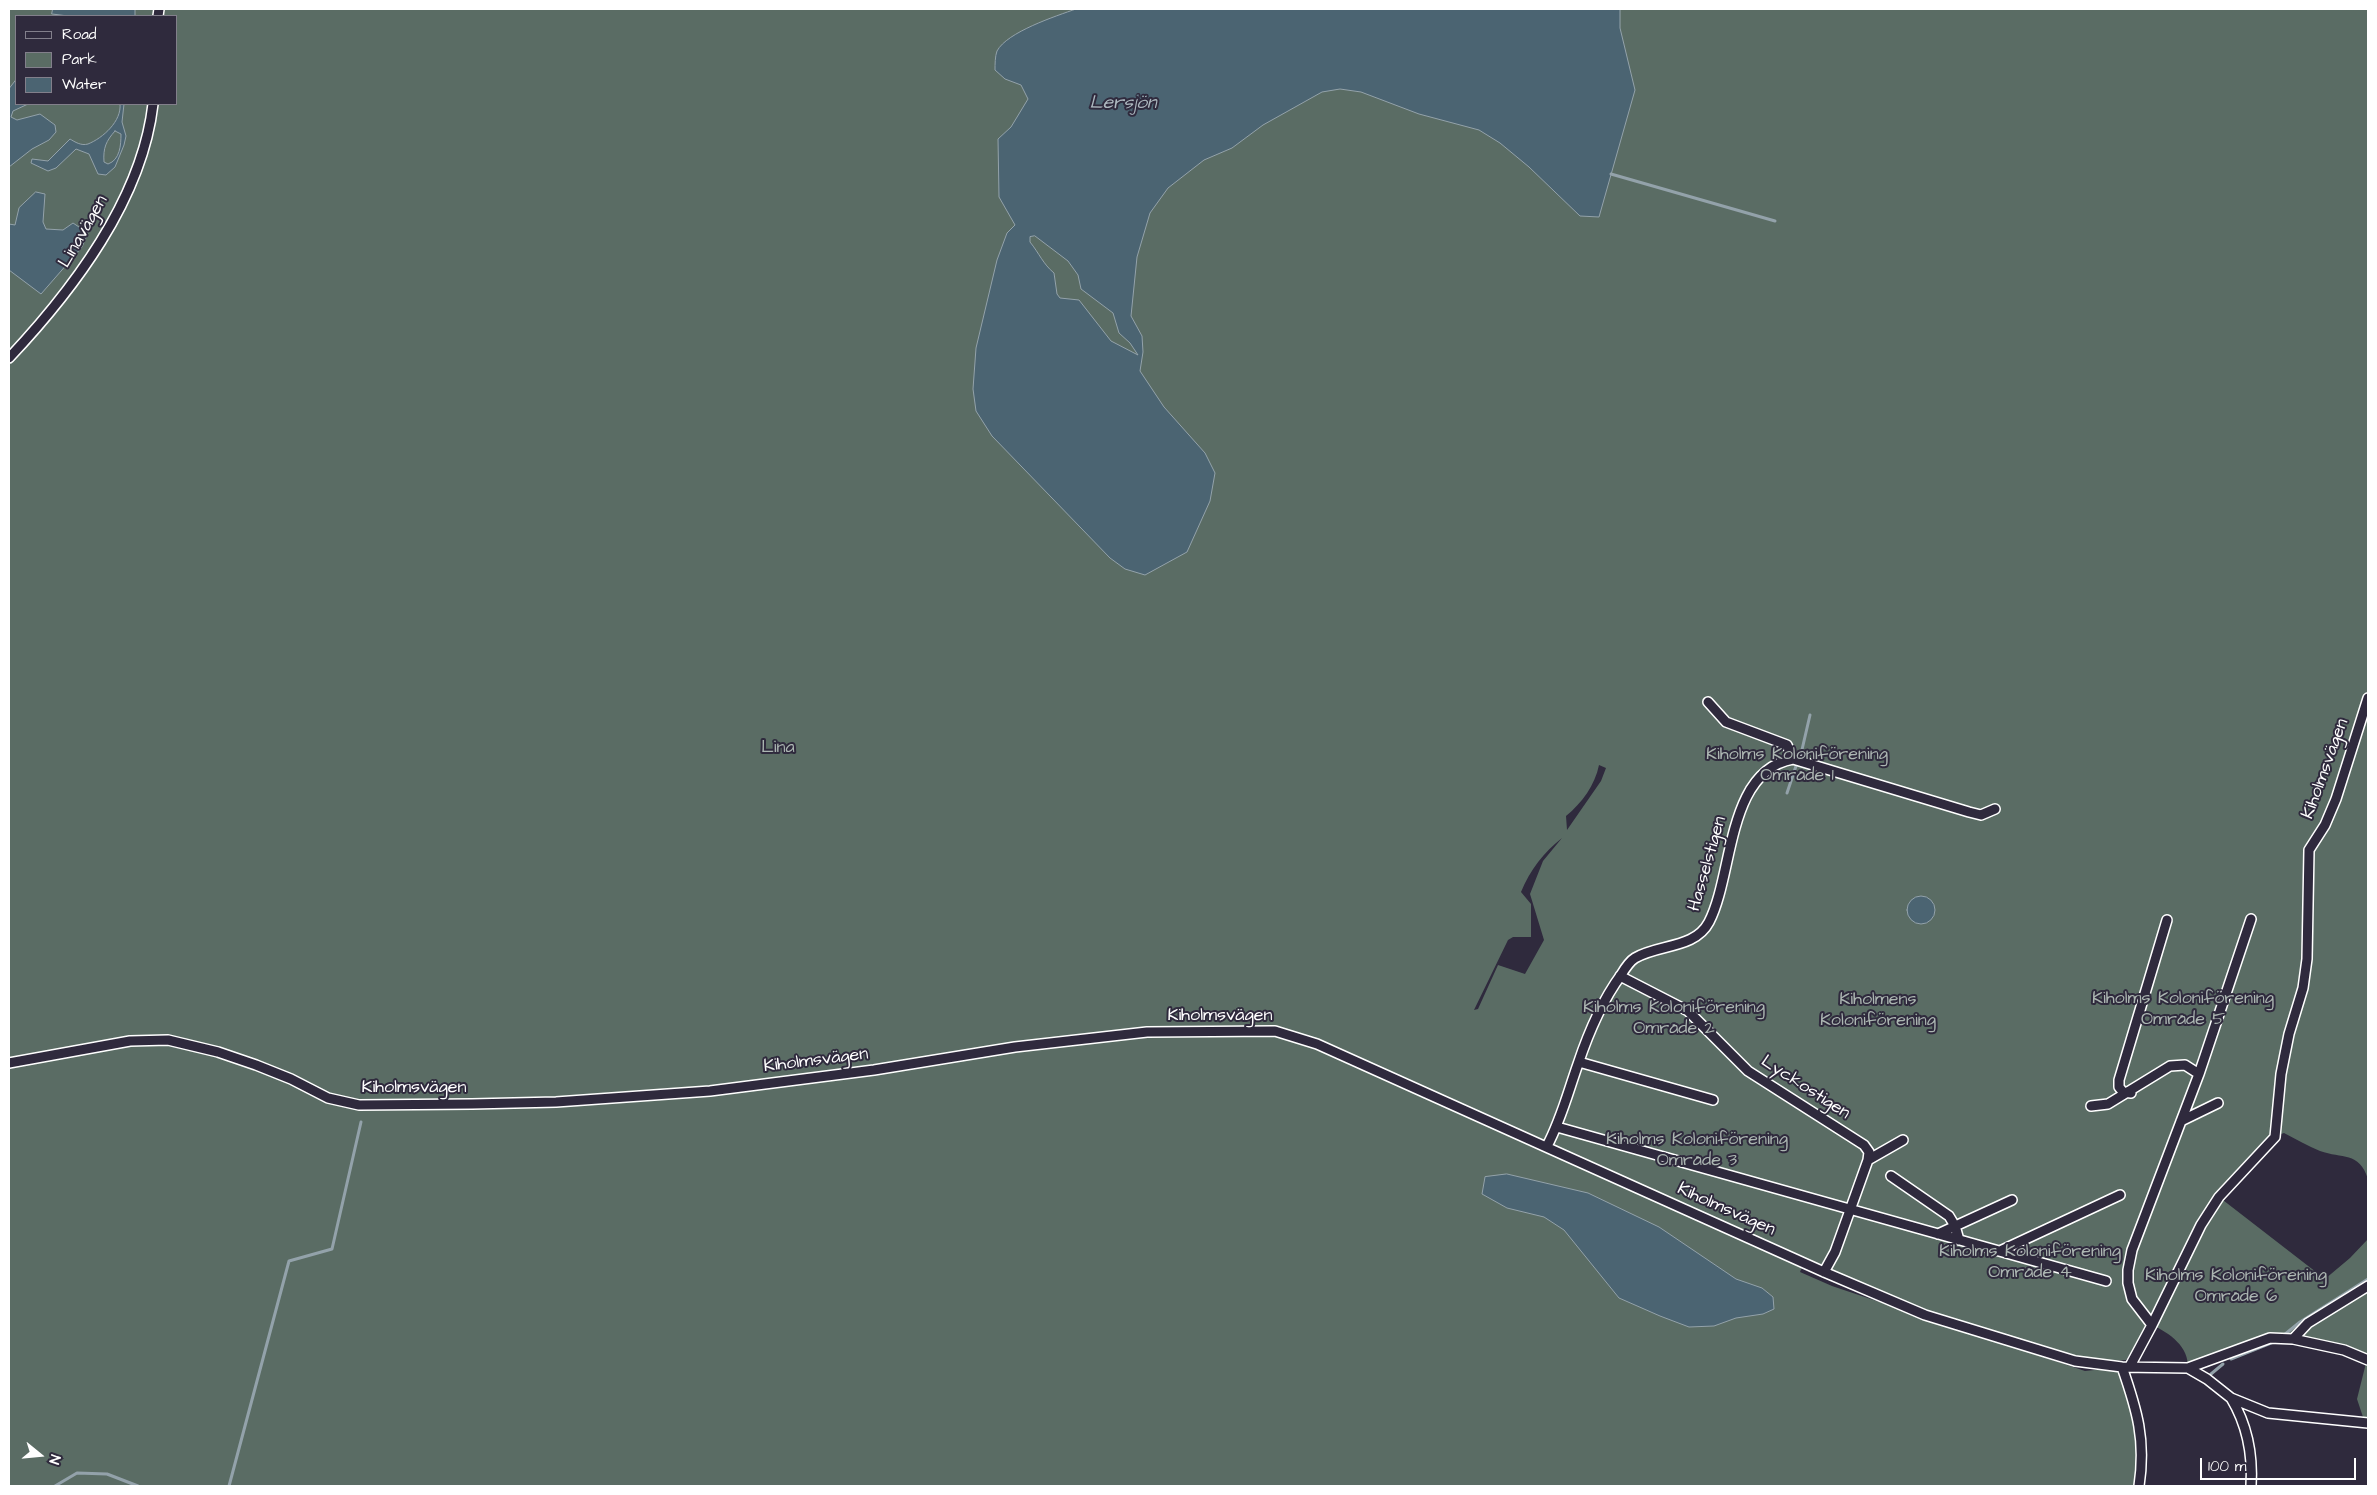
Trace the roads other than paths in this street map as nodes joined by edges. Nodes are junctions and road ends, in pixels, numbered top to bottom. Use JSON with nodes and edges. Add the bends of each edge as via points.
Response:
{"nodes":[{"id":1,"x":153,"y":105,"type":"edge"},
{"id":2,"x":9,"y":358,"type":"edge"},
{"id":3,"x":2368,"y":698,"type":"edge"},
{"id":4,"x":1708,"y":702,"type":"dead end"},
{"id":5,"x":1793,"y":759,"type":"junction"},
{"id":6,"x":1995,"y":809,"type":"dead end"},
{"id":7,"x":2251,"y":919,"type":"dead end"},
{"id":8,"x":2167,"y":920,"type":"dead end"},
{"id":9,"x":1620,"y":976,"type":"junction"},
{"id":10,"x":1578,"y":1062,"type":"junction"},
{"id":11,"x":9,"y":1063,"type":"edge"},
{"id":12,"x":2199,"y":1074,"type":"junction"},
{"id":13,"x":2131,"y":1092,"type":"junction"},
{"id":14,"x":1713,"y":1100,"type":"dead end"},
{"id":15,"x":2218,"y":1104,"type":"dead end"},
{"id":16,"x":2091,"y":1106,"type":"dead end"},
{"id":17,"x":2181,"y":1121,"type":"junction"},
{"id":18,"x":1557,"y":1126,"type":"junction"},
{"id":19,"x":1903,"y":1140,"type":"dead end"},
{"id":20,"x":1547,"y":1146,"type":"junction"},
{"id":21,"x":1868,"y":1160,"type":"junction"},
{"id":22,"x":1891,"y":1176,"type":"dead end"},
{"id":23,"x":2120,"y":1195,"type":"dead end"},
{"id":24,"x":2012,"y":1200,"type":"dead end"},
{"id":25,"x":1851,"y":1210,"type":"junction"},
{"id":26,"x":1955,"y":1226,"type":"junction"},
{"id":27,"x":1938,"y":1234,"type":"junction"},
{"id":28,"x":1959,"y":1240,"type":"junction"},
{"id":29,"x":1999,"y":1251,"type":"junction"},
{"id":30,"x":1824,"y":1272,"type":"junction"},
{"id":31,"x":2106,"y":1281,"type":"dead end"},
{"id":32,"x":2368,"y":1286,"type":"edge"},
{"id":33,"x":2152,"y":1325,"type":"junction"},
{"id":34,"x":2293,"y":1338,"type":"junction"},
{"id":35,"x":2368,"y":1360,"type":"edge"},
{"id":36,"x":2126,"y":1367,"type":"junction"},
{"id":37,"x":2188,"y":1368,"type":"junction"},
{"id":38,"x":2231,"y":1398,"type":"junction"},
{"id":39,"x":2368,"y":1424,"type":"edge"},
{"id":40,"x":2139,"y":1486,"type":"edge"},
{"id":41,"x":2251,"y":1486,"type":"edge"}],
"edges":[{"from":1,"to":2,"type":"street","name":"Linavägen","via":[[139,163],[106,231],[51,313]]},
{"from":3,"to":33,"type":"street","name":"Kiholmsvägen","via":[[2336,800],[2309,850],[2307,959],[2281,1074],[2275,1137],[2219,1197],[2201,1225]]},
{"from":4,"to":5,"type":"street","via":[[1726,722],[1787,745]]},
{"from":5,"to":6,"type":"street","via":[[1981,815]]},
{"from":5,"to":9,"type":"street","name":"Hasselstigen","via":[[1772,767],[1751,787],[1740,813],[1719,896],[1708,924],[1682,944],[1634,959]]},
{"from":7,"to":12,"type":"street"},
{"from":8,"to":13,"type":"street","via":[[2120,1080],[2119,1087],[2124,1092]]},
{"from":9,"to":10,"type":"street","name":"Hasselstigen"},
{"from":9,"to":21,"type":"street","name":"Lyckostigen","via":[[1688,1011],[1748,1071],[1864,1145],[1870,1152]]},
{"from":10,"to":14,"type":"street"},
{"from":10,"to":18,"type":"street","name":"Hasselstigen"},
{"from":11,"to":20,"type":"street","name":"Kiholmsvägen","via":[[130,1041],[168,1040],[256,1065],[328,1098],[359,1106],[472,1104],[710,1091],[874,1070],[1015,1047],[1147,1032],[1275,1031],[1317,1044]]},
{"from":12,"to":13,"type":"street","via":[[2185,1065],[2170,1066]]},
{"from":12,"to":17,"type":"street"},
{"from":13,"to":16,"type":"street","via":[[2108,1104]]},
{"from":15,"to":17,"type":"street"},
{"from":17,"to":33,"type":"street","via":[[2132,1250],[2128,1270],[2132,1299]]},
{"from":18,"to":20,"type":"street","name":"Hasselstigen"},
{"from":18,"to":25,"type":"street"},
{"from":19,"to":21,"type":"street"},
{"from":20,"to":30,"type":"street","name":"Kiholmsvägen"},
{"from":21,"to":25,"type":"street"},
{"from":22,"to":26,"type":"street","via":[[1949,1216]]},
{"from":23,"to":29,"type":"street"},
{"from":24,"to":26,"type":"street"},
{"from":25,"to":27,"type":"street"},
{"from":25,"to":30,"type":"street"},
{"from":26,"to":27,"type":"street"},
{"from":26,"to":28,"type":"street"},
{"from":27,"to":28,"type":"street"},
{"from":28,"to":29,"type":"street"},
{"from":29,"to":31,"type":"street"},
{"from":30,"to":36,"type":"street","name":"Kiholmsvägen","via":[[1934,1318],[2075,1361]]},
{"from":32,"to":34,"type":"street","via":[[2308,1323]]},
{"from":33,"to":36,"type":"street"},
{"from":34,"to":35,"type":"street","via":[[2344,1350]]},
{"from":34,"to":37,"type":"street","via":[[2270,1338]]},
{"from":36,"to":37,"type":"street","name":"Kiholmsvägen"},
{"from":36,"to":40,"type":"street","via":[[2142,1433]]},
{"from":37,"to":38,"type":"street","name":"Kiholmsvägen"},
{"from":38,"to":39,"type":"street","name":"Kiholmsvägen","via":[[2268,1413]]},
{"from":38,"to":41,"type":"street","via":[[2243,1418],[2249,1438]]}]}
